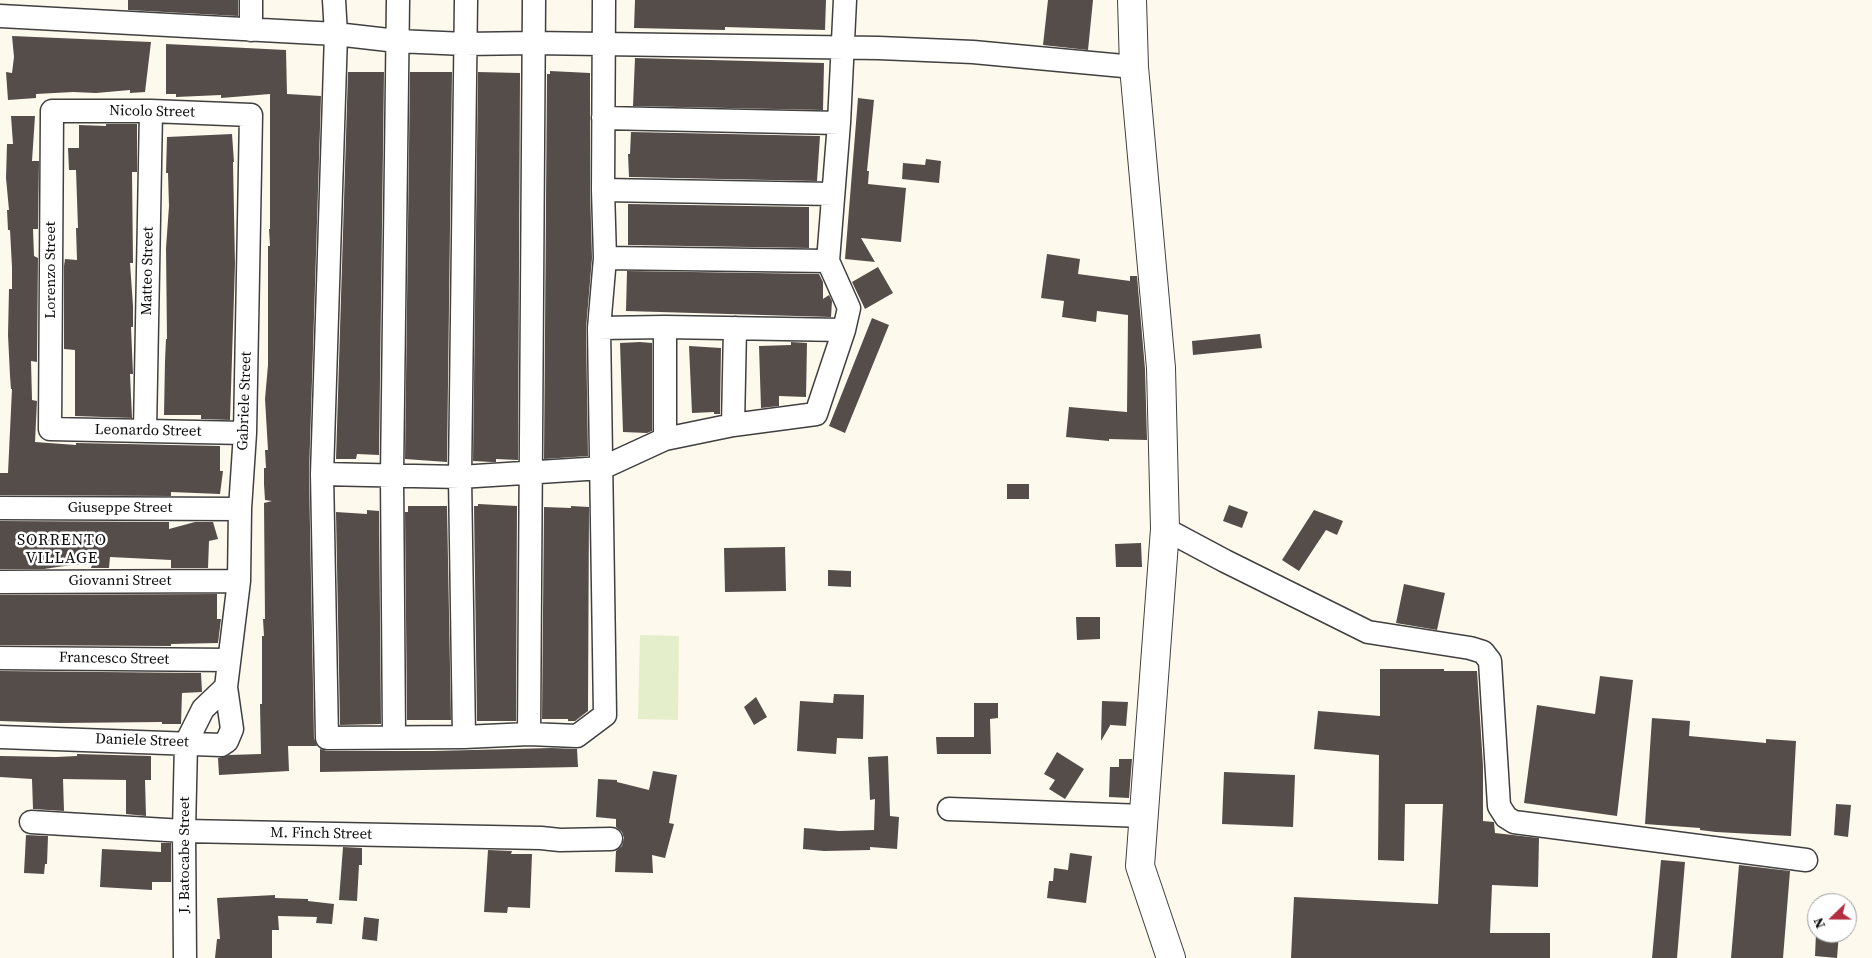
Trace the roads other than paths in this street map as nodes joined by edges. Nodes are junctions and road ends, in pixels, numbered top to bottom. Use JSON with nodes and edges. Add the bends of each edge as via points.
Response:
{"nodes":[{"id":1,"x":252,"y":0,"type":"edge"},
{"id":2,"x":334,"y":0,"type":"edge"},
{"id":3,"x":398,"y":0,"type":"edge"},
{"id":4,"x":466,"y":0,"type":"edge"},
{"id":5,"x":534,"y":0,"type":"edge"},
{"id":6,"x":604,"y":0,"type":"edge"},
{"id":7,"x":844,"y":0,"type":"edge"},
{"id":8,"x":1132,"y":0,"type":"edge"},
{"id":9,"x":0,"y":16,"type":"edge"},
{"id":10,"x":251,"y":30,"type":"junction"},
{"id":11,"x":336,"y":34,"type":"junction"},
{"id":12,"x":398,"y":41,"type":"junction"},
{"id":13,"x":533,"y":43,"type":"junction"},
{"id":14,"x":465,"y":44,"type":"junction"},
{"id":15,"x":603,"y":45,"type":"junction"},
{"id":16,"x":842,"y":47,"type":"junction"},
{"id":17,"x":1134,"y":66,"type":"junction"},
{"id":18,"x":52,"y":111,"type":"joint"},
{"id":19,"x":151,"y":111,"type":"junction"},
{"id":20,"x":251,"y":115,"type":"joint"},
{"id":21,"x":603,"y":118,"type":"junction"},
{"id":22,"x":839,"y":123,"type":"junction"},
{"id":23,"x":603,"y":190,"type":"junction"},
{"id":24,"x":832,"y":194,"type":"junction"},
{"id":25,"x":605,"y":258,"type":"junction"},
{"id":26,"x":828,"y":261,"type":"junction"},
{"id":27,"x":665,"y":327,"type":"junction"},
{"id":28,"x":599,"y":328,"type":"junction"},
{"id":29,"x":735,"y":328,"type":"junction"},
{"id":30,"x":844,"y":330,"type":"junction"},
{"id":31,"x":734,"y":425,"type":"junction"},
{"id":32,"x":50,"y":429,"type":"joint"},
{"id":33,"x":145,"y":430,"type":"junction"},
{"id":34,"x":246,"y":433,"type":"junction"},
{"id":35,"x":665,"y":439,"type":"junction"},
{"id":36,"x":602,"y":468,"type":"junction"},
{"id":37,"x":530,"y":472,"type":"junction"},
{"id":38,"x":322,"y":474,"type":"junction"},
{"id":39,"x":392,"y":476,"type":"junction"},
{"id":40,"x":460,"y":477,"type":"junction"},
{"id":41,"x":0,"y":508,"type":"edge"},
{"id":42,"x":240,"y":509,"type":"junction"},
{"id":43,"x":1164,"y":529,"type":"junction"},
{"id":44,"x":240,"y":581,"type":"junction"},
{"id":45,"x":0,"y":582,"type":"edge"},
{"id":46,"x":0,"y":658,"type":"edge"},
{"id":47,"x":229,"y":660,"type":"junction"},
{"id":48,"x":226,"y":687,"type":"junction"},
{"id":49,"x":529,"y":734,"type":"junction"},
{"id":50,"x":394,"y":736,"type":"junction"},
{"id":51,"x":0,"y":737,"type":"edge"},
{"id":52,"x":464,"y":737,"type":"junction"},
{"id":53,"x":186,"y":747,"type":"junction"},
{"id":54,"x":949,"y":809,"type":"dead end"},
{"id":55,"x":1144,"y":816,"type":"junction"},
{"id":56,"x":31,"y":822,"type":"dead end"},
{"id":57,"x":184,"y":831,"type":"junction"},
{"id":58,"x":611,"y":839,"type":"dead end"},
{"id":59,"x":1806,"y":860,"type":"dead end"},
{"id":60,"x":185,"y":958,"type":"edge"},
{"id":61,"x":1171,"y":958,"type":"edge"}],
"edges":[{"from":1,"to":10,"type":"street"},
{"from":2,"to":11,"type":"street"},
{"from":3,"to":12,"type":"street"},
{"from":4,"to":14,"type":"street"},
{"from":5,"to":13,"type":"street"},
{"from":6,"to":15,"type":"street"},
{"from":7,"to":16,"type":"street"},
{"from":8,"to":17,"type":"street"},
{"from":9,"to":10,"type":"street"},
{"from":10,"to":11,"type":"street"},
{"from":11,"to":12,"type":"street"},
{"from":11,"to":38,"type":"street"},
{"from":12,"to":14,"type":"street"},
{"from":12,"to":39,"type":"street"},
{"from":13,"to":14,"type":"street"},
{"from":13,"to":15,"type":"street"},
{"from":13,"to":37,"type":"street"},
{"from":14,"to":40,"type":"street"},
{"from":15,"to":16,"type":"street"},
{"from":15,"to":21,"type":"street"},
{"from":16,"to":17,"type":"street","via":[[973,52]]},
{"from":16,"to":22,"type":"street"},
{"from":17,"to":43,"type":"street","via":[[1161,368]]},
{"from":18,"to":19,"type":"street","name":"Nicolo Street"},
{"from":18,"to":32,"type":"street","name":"Lorenzo Street"},
{"from":19,"to":20,"type":"street","name":"Nicolo Street"},
{"from":19,"to":33,"type":"street","name":"Matteo Street"},
{"from":20,"to":34,"type":"street","name":"Gabriele Street"},
{"from":21,"to":22,"type":"street"},
{"from":21,"to":23,"type":"street"},
{"from":22,"to":24,"type":"street"},
{"from":23,"to":24,"type":"street"},
{"from":23,"to":25,"type":"street"},
{"from":24,"to":26,"type":"street"},
{"from":25,"to":26,"type":"street"},
{"from":25,"to":28,"type":"street"},
{"from":26,"to":30,"type":"street","via":[[849,308]]},
{"from":27,"to":28,"type":"street"},
{"from":27,"to":29,"type":"street"},
{"from":27,"to":35,"type":"street"},
{"from":28,"to":36,"type":"street"},
{"from":29,"to":30,"type":"street"},
{"from":29,"to":31,"type":"street"},
{"from":30,"to":31,"type":"street","via":[[816,414]]},
{"from":31,"to":35,"type":"street"},
{"from":32,"to":33,"type":"street","name":"Leonardo Street"},
{"from":33,"to":34,"type":"street","name":"Leonardo Street"},
{"from":34,"to":42,"type":"street","name":"Gabriele Street"},
{"from":35,"to":36,"type":"street"},
{"from":36,"to":37,"type":"street"},
{"from":36,"to":49,"type":"street","via":[[604,715],[577,736]]},
{"from":37,"to":40,"type":"street"},
{"from":37,"to":49,"type":"street"},
{"from":38,"to":39,"type":"street"},
{"from":38,"to":50,"type":"street","via":[[327,738]]},
{"from":39,"to":40,"type":"street"},
{"from":39,"to":50,"type":"street"},
{"from":40,"to":52,"type":"street"},
{"from":41,"to":42,"type":"street","name":"Giuseppe Street"},
{"from":42,"to":44,"type":"street","name":"Gabriele Street"},
{"from":43,"to":55,"type":"street"},
{"from":43,"to":59,"type":"street","via":[[1368,632],[1482,652],[1490,661],[1499,806],[1514,822]]},
{"from":44,"to":45,"type":"street","name":"Giovanni Street"},
{"from":44,"to":47,"type":"street","name":"Gabriele Street"},
{"from":46,"to":47,"type":"street","name":"Francesco Street"},
{"from":47,"to":48,"type":"street","name":"Gabriele Street"},
{"from":48,"to":53,"type":"street","via":[[203,708]]},
{"from":48,"to":53,"type":"street","name":"Daniele Street","via":[[232,722],[227,741],[221,745]]},
{"from":49,"to":52,"type":"street"},
{"from":50,"to":52,"type":"street"},
{"from":51,"to":53,"type":"street","name":"Daniele Street"},
{"from":53,"to":57,"type":"street","name":"J. Batocabe Street"},
{"from":54,"to":55,"type":"street"},
{"from":55,"to":61,"type":"street","via":[[1140,866]]},
{"from":56,"to":57,"type":"street","name":"M. Finch Street"},
{"from":57,"to":58,"type":"street","name":"M. Finch Street"},
{"from":57,"to":60,"type":"street","name":"J. Batocabe Street"}]}
